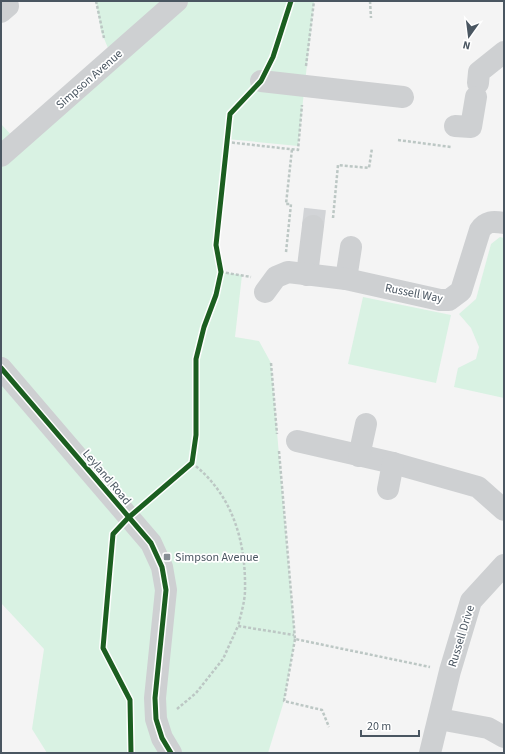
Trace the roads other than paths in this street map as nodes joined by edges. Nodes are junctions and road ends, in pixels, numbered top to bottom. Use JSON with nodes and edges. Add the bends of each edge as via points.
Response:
{"nodes":[{"id":1,"x":177,"y":1,"type":"edge"},
{"id":2,"x":504,"y":52,"type":"edge"},
{"id":3,"x":261,"y":81,"type":"dead end"},
{"id":4,"x":403,"y":98,"type":"dead end"},
{"id":5,"x":455,"y":126,"type":"road end"},
{"id":6,"x":1,"y":156,"type":"edge"},
{"id":7,"x":322,"y":223,"type":"tunnel mouth"},
{"id":8,"x":504,"y":223,"type":"edge"},
{"id":9,"x":351,"y":247,"type":"dead end"},
{"id":10,"x":346,"y":279,"type":"junction"},
{"id":11,"x":1,"y":368,"type":"edge"},
{"id":12,"x":366,"y":424,"type":"dead end"},
{"id":13,"x":285,"y":444,"type":"road end"},
{"id":14,"x":359,"y":456,"type":"junction"},
{"id":15,"x":393,"y":463,"type":"junction"},
{"id":16,"x":388,"y":489,"type":"dead end"},
{"id":17,"x":504,"y":510,"type":"edge"},
{"id":18,"x":504,"y":565,"type":"edge"},
{"id":19,"x":439,"y":719,"type":"junction"},
{"id":20,"x":504,"y":737,"type":"edge"},
{"id":21,"x":170,"y":753,"type":"edge"},
{"id":22,"x":430,"y":753,"type":"edge"}],
"edges":[{"from":1,"to":6,"type":"street","name":"Simpson Avenue"},
{"from":2,"to":5,"type":"street","via":[[480,72],[471,128]]},
{"from":3,"to":4,"type":"street"},
{"from":7,"to":10,"type":"street","name":"Russell Way","via":[[283,280]]},
{"from":8,"to":10,"type":"street","name":"Russell Way","via":[[489,222],[480,230],[461,291],[449,300]]},
{"from":9,"to":10,"type":"street"},
{"from":11,"to":21,"type":"street","name":"Leyland Road","via":[[151,544],[162,568],[166,590],[155,698],[156,719]]},
{"from":12,"to":14,"type":"street"},
{"from":13,"to":14,"type":"street"},
{"from":14,"to":15,"type":"street"},
{"from":15,"to":16,"type":"street"},
{"from":15,"to":17,"type":"street","via":[[478,487]]},
{"from":18,"to":19,"type":"street","name":"Russell Drive","via":[[471,602],[450,671]]},
{"from":19,"to":20,"type":"street","via":[[488,728]]},
{"from":19,"to":22,"type":"street","name":"Russell Drive"}]}
